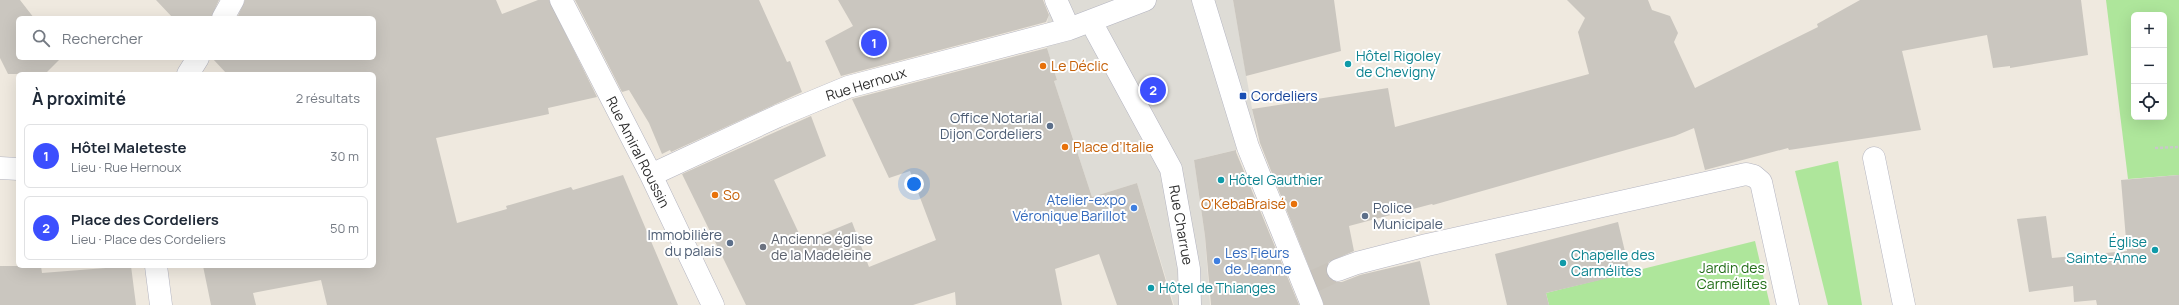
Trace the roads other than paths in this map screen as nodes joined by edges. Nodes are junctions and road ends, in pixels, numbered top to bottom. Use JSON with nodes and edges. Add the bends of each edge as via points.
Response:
{"nodes":[{"id":1,"x":233,"y":0,"type":"edge"},
{"id":2,"x":561,"y":0,"type":"edge"},
{"id":3,"x":1056,"y":0,"type":"edge"},
{"id":4,"x":1145,"y":0,"type":"edge"},
{"id":5,"x":1203,"y":0,"type":"edge"},
{"id":6,"x":224,"y":16,"type":"edge"},
{"id":7,"x":1092,"y":21,"type":"junction"},
{"id":8,"x":1069,"y":29,"type":"junction"},
{"id":9,"x":197,"y":60,"type":"edge"},
{"id":10,"x":189,"y":72,"type":"edge"},
{"id":11,"x":1874,"y":158,"type":"dead end"},
{"id":12,"x":0,"y":168,"type":"edge"},
{"id":13,"x":16,"y":169,"type":"edge"},
{"id":14,"x":651,"y":175,"type":"junction"},
{"id":15,"x":156,"y":268,"type":"edge"},
{"id":16,"x":1338,"y":270,"type":"tunnel mouth"},
{"id":17,"x":1309,"y":291,"type":"edge"},
{"id":18,"x":161,"y":305,"type":"edge"},
{"id":19,"x":713,"y":305,"type":"edge"},
{"id":20,"x":1190,"y":305,"type":"edge"},
{"id":21,"x":1788,"y":305,"type":"edge"},
{"id":22,"x":1904,"y":305,"type":"edge"}],
"edges":[{"from":1,"to":6,"type":"street"},
{"from":2,"to":14,"type":"street","name":"Rue Amiral Roussin"},
{"from":3,"to":8,"type":"street"},
{"from":4,"to":7,"type":"street","name":"Rue Hernoux"},
{"from":5,"to":17,"type":"street","via":[[1248,147]]},
{"from":7,"to":8,"type":"street","name":"Rue Hernoux"},
{"from":7,"to":20,"type":"street","name":"Rue Charrue","via":[[1171,169],[1189,269]]},
{"from":8,"to":14,"type":"street","name":"Rue Hernoux","via":[[848,87],[778,116]]},
{"from":9,"to":10,"type":"street"},
{"from":11,"to":22,"type":"street"},
{"from":12,"to":13,"type":"street"},
{"from":14,"to":19,"type":"street","name":"Rue Amiral Roussin"},
{"from":15,"to":18,"type":"street"},
{"from":16,"to":21,"type":"street","via":[[1356,262],[1427,245],[1746,174],[1761,182]]}]}
